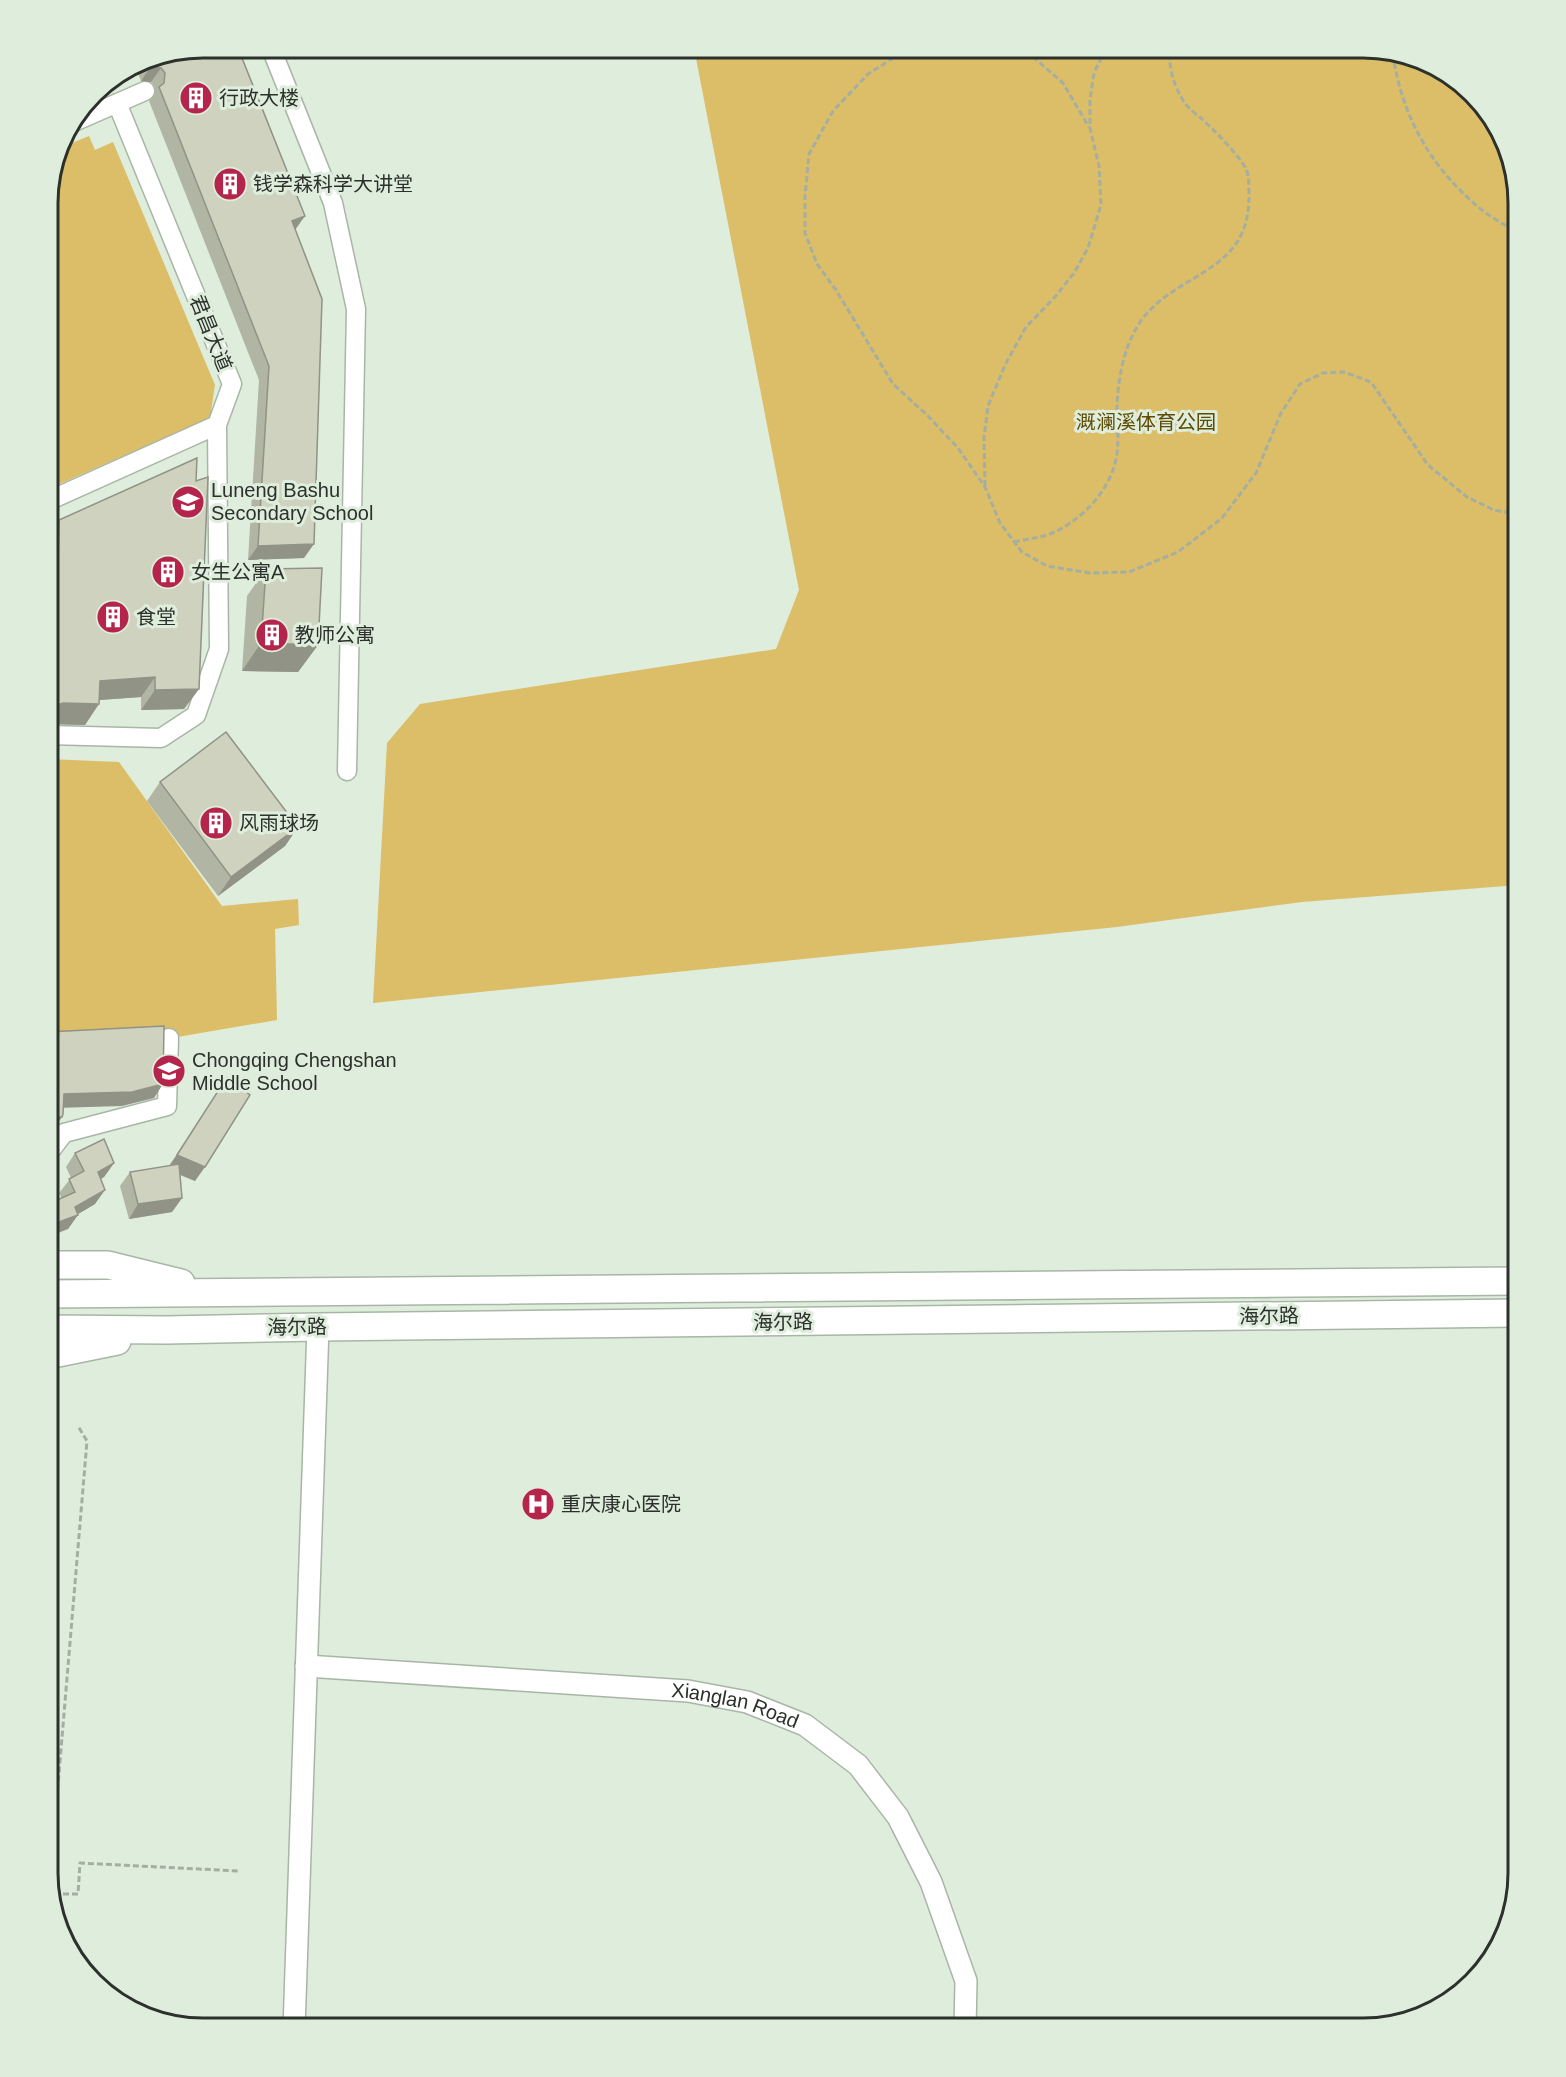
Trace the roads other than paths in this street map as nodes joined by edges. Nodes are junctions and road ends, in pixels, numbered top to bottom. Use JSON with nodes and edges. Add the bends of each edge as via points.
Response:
{"nodes":[{"id":1,"x":276,"y":59,"type":"edge"},
{"id":2,"x":145,"y":91,"type":"dead end"},
{"id":3,"x":117,"y":103,"type":"junction"},
{"id":4,"x":88,"y":115,"type":"edge"},
{"id":5,"x":217,"y":425,"type":"junction"},
{"id":6,"x":59,"y":496,"type":"edge"},
{"id":7,"x":59,"y":735,"type":"edge"},
{"id":8,"x":347,"y":771,"type":"dead end"},
{"id":9,"x":169,"y":1038,"type":"dead end"},
{"id":10,"x":59,"y":1140,"type":"edge"},
{"id":11,"x":59,"y":1265,"type":"edge"},
{"id":12,"x":1508,"y":1281,"type":"edge"},
{"id":13,"x":217,"y":1293,"type":"junction"},
{"id":14,"x":59,"y":1294,"type":"edge"},
{"id":15,"x":1508,"y":1312,"type":"edge"},
{"id":16,"x":318,"y":1327,"type":"junction"},
{"id":17,"x":59,"y":1329,"type":"edge"},
{"id":18,"x":166,"y":1330,"type":"junction"},
{"id":19,"x":59,"y":1353,"type":"edge"},
{"id":20,"x":306,"y":1666,"type":"junction"},
{"id":21,"x":294,"y":2018,"type":"edge"},
{"id":22,"x":966,"y":2018,"type":"edge"}],
"edges":[{"from":1,"to":8,"type":"street","via":[[333,203],[356,309]]},
{"from":2,"to":3,"type":"street"},
{"from":3,"to":4,"type":"street"},
{"from":3,"to":5,"type":"street","name":"君昌大道","via":[[232,384]]},
{"from":5,"to":6,"type":"street"},
{"from":5,"to":7,"type":"street","via":[[219,649],[196,716],[161,738]]},
{"from":9,"to":10,"type":"street","via":[[166,1106],[64,1133]]},
{"from":11,"to":13,"type":"main road","via":[[108,1265]]},
{"from":12,"to":13,"type":"main road","name":"海尔路"},
{"from":13,"to":14,"type":"main road","name":"海尔路"},
{"from":15,"to":16,"type":"main road","name":"海尔路"},
{"from":16,"to":18,"type":"main road","name":"海尔路"},
{"from":16,"to":20,"type":"street"},
{"from":17,"to":18,"type":"main road","name":"海尔路"},
{"from":18,"to":19,"type":"main road"},
{"from":20,"to":21,"type":"street"},
{"from":20,"to":22,"type":"street","name":"Xianglan Road","via":[[688,1691],[747,1702],[806,1725],[858,1766],[898,1817],[931,1882],[966,1981]]}]}
